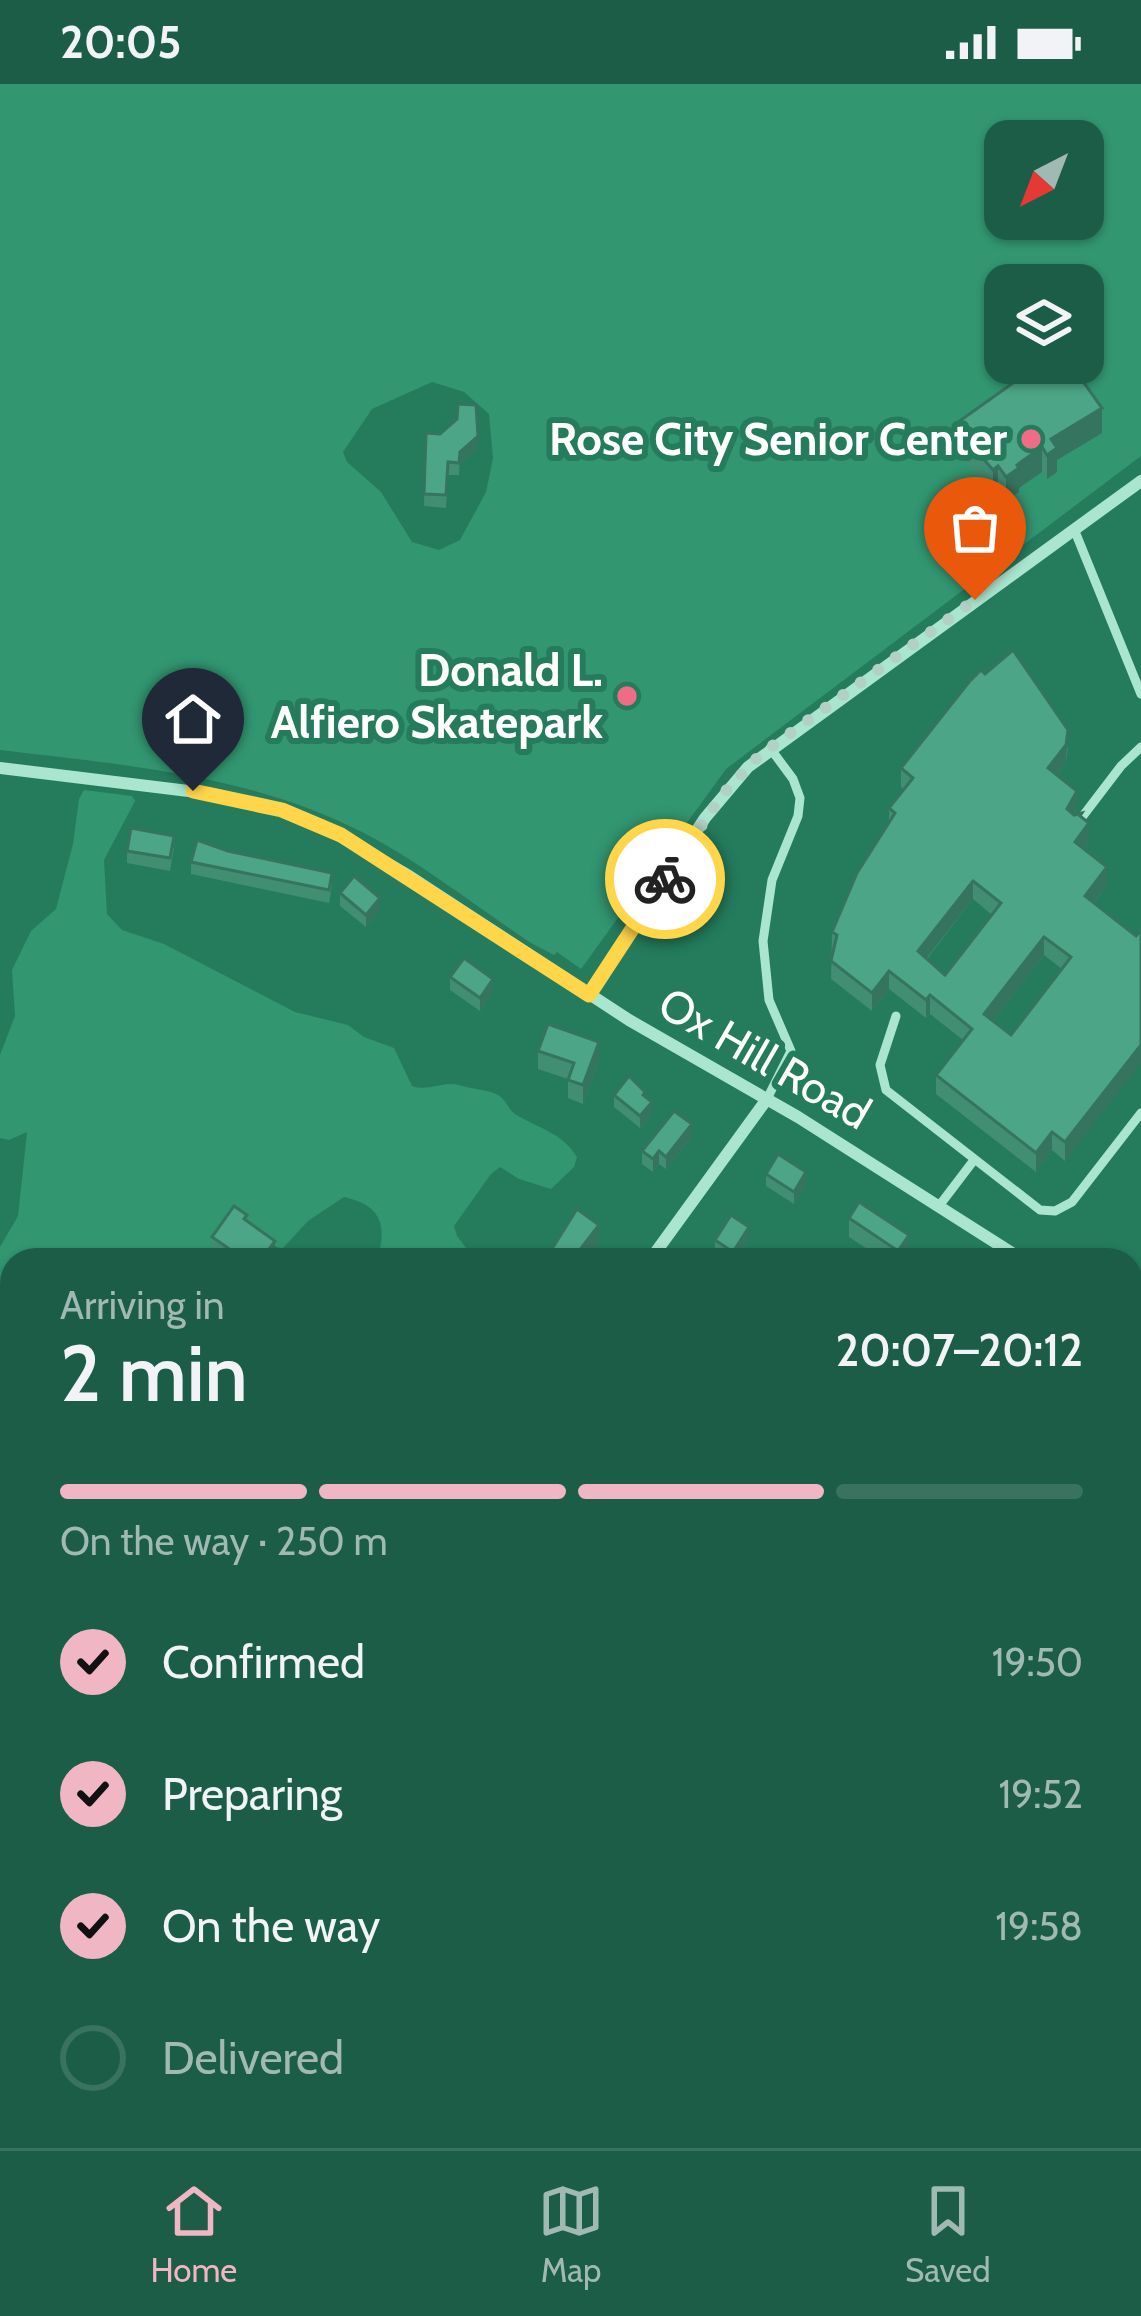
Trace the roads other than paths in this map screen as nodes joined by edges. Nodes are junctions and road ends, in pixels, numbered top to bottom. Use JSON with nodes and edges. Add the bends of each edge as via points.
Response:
{"nodes":[{"id":1,"x":1141,"y":481,"type":"edge"},
{"id":2,"x":1074,"y":529,"type":"junction"},
{"id":3,"x":1141,"y":694,"type":"edge"},
{"id":4,"x":1141,"y":747,"type":"edge"},
{"id":5,"x":770,"y":748,"type":"junction"},
{"id":6,"x":0,"y":768,"type":"edge"},
{"id":7,"x":1076,"y":825,"type":"edge"},
{"id":8,"x":589,"y":995,"type":"junction"},
{"id":9,"x":896,"y":1016,"type":"dead end"},
{"id":10,"x":767,"y":1099,"type":"junction"},
{"id":11,"x":1141,"y":1113,"type":"edge"},
{"id":12,"x":974,"y":1160,"type":"junction"},
{"id":13,"x":939,"y":1206,"type":"junction"},
{"id":14,"x":659,"y":1248,"type":"edge"},
{"id":15,"x":1004,"y":1248,"type":"edge"}],
"edges":[{"from":1,"to":2,"type":"street"},
{"from":2,"to":3,"type":"lane"},
{"from":2,"to":5,"type":"street"},
{"from":4,"to":7,"type":"lane"},
{"from":5,"to":8,"type":"street","via":[[705,818]]},
{"from":5,"to":10,"type":"lane","via":[[796,784],[800,807],[766,910],[769,1000],[791,1051]]},
{"from":6,"to":8,"type":"street","name":"Ox Hill Road","via":[[213,794],[299,815],[364,848]]},
{"from":8,"to":10,"type":"street","name":"Ox Hill Road"},
{"from":9,"to":12,"type":"lane","via":[[880,1065],[883,1085]]},
{"from":10,"to":13,"type":"street","name":"Ox Hill Road"},
{"from":10,"to":14,"type":"street"},
{"from":11,"to":12,"type":"lane","via":[[1060,1210],[1036,1208]]},
{"from":12,"to":13,"type":"lane"},
{"from":13,"to":15,"type":"street","name":"Ox Hill Road"}]}
